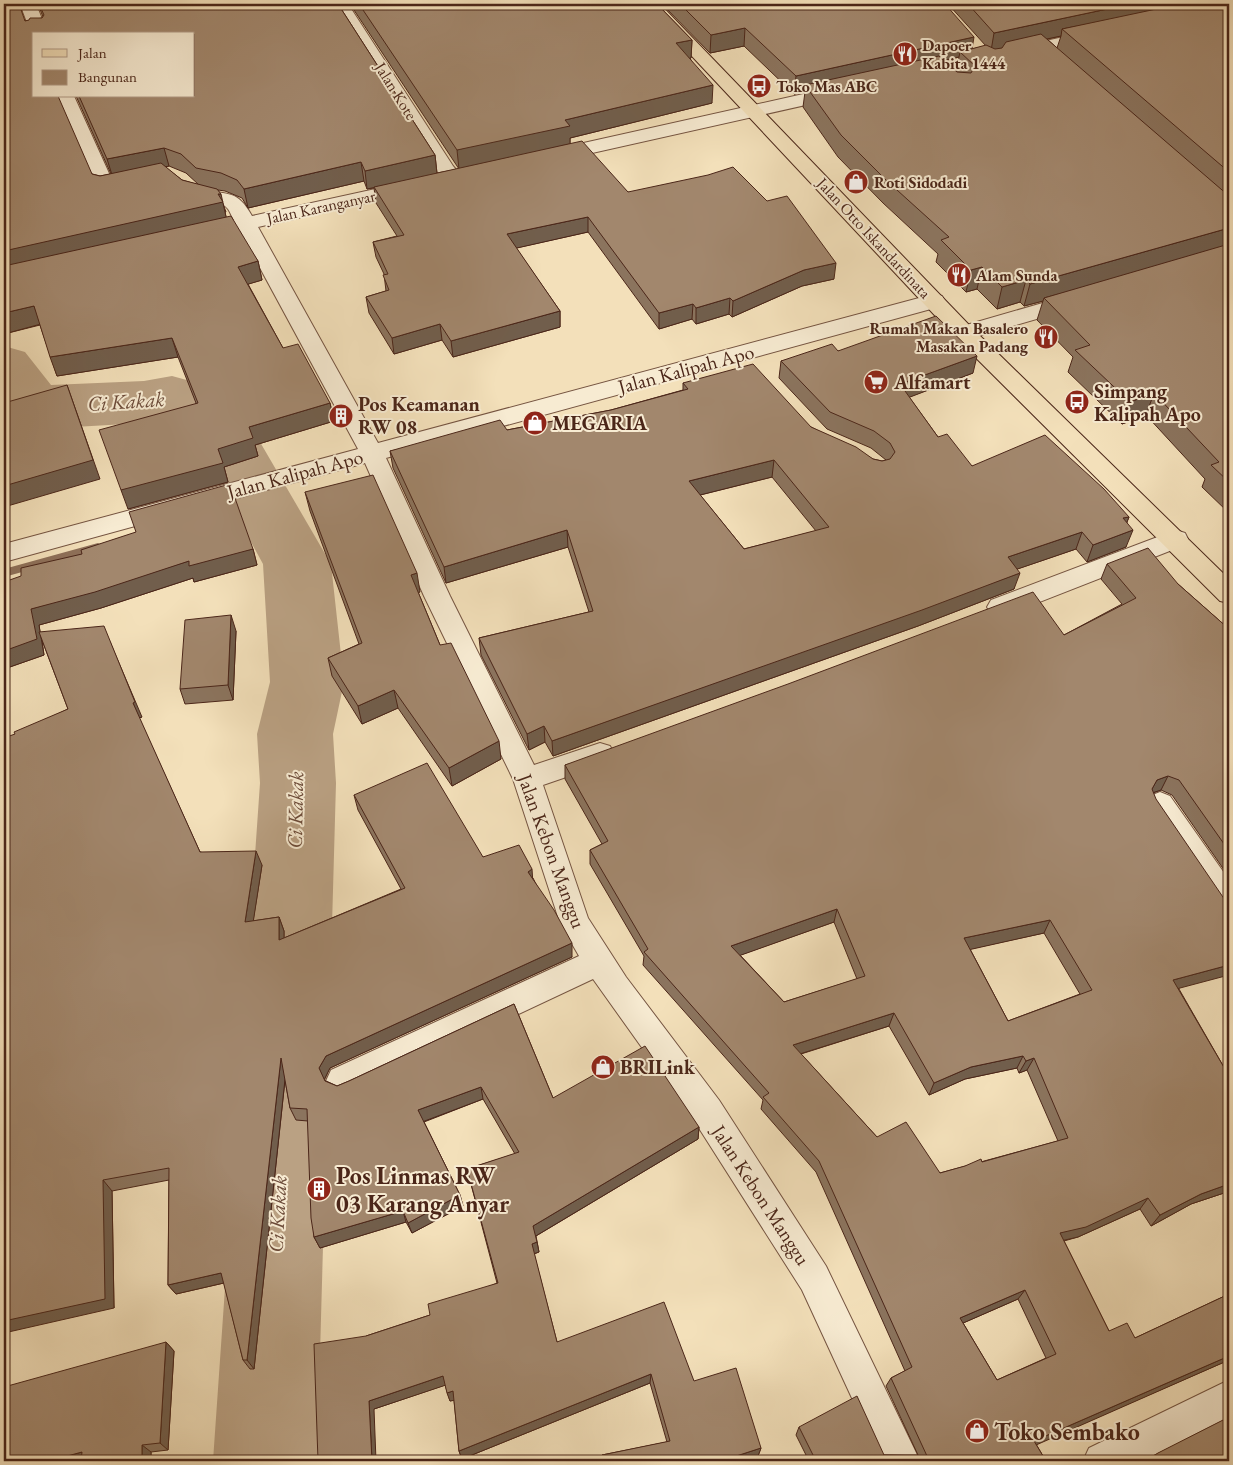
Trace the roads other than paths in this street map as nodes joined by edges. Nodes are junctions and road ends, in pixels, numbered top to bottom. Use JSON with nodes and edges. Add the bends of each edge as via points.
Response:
{"nodes":[{"id":1,"x":28,"y":4,"type":"edge"},
{"id":2,"x":340,"y":4,"type":"edge"},
{"id":3,"x":650,"y":4,"type":"edge"},
{"id":4,"x":1229,"y":6,"type":"edge"},
{"id":5,"x":4,"y":8,"type":"edge"},
{"id":6,"x":1229,"y":13,"type":"edge"},
{"id":7,"x":38,"y":32,"type":"edge"},
{"id":8,"x":1116,"y":34,"type":"edge"},
{"id":9,"x":1043,"y":49,"type":"junction"},
{"id":10,"x":984,"y":57,"type":"junction"},
{"id":11,"x":1060,"y":65,"type":"edge"},
{"id":12,"x":65,"y":98,"type":"edge"},
{"id":13,"x":755,"y":111,"type":"junction"},
{"id":14,"x":770,"y":128,"type":"junction"},
{"id":15,"x":531,"y":161,"type":"edge"},
{"id":16,"x":472,"y":174,"type":"edge"},
{"id":17,"x":174,"y":176,"type":"edge"},
{"id":18,"x":147,"y":178,"type":"edge"},
{"id":19,"x":453,"y":178,"type":"junction"},
{"id":20,"x":246,"y":224,"type":"junction"},
{"id":21,"x":210,"y":232,"type":"edge"},
{"id":22,"x":1096,"y":294,"type":"edge"},
{"id":23,"x":934,"y":301,"type":"junction"},
{"id":24,"x":964,"y":333,"type":"junction"},
{"id":25,"x":372,"y":453,"type":"junction"},
{"id":26,"x":1176,"y":539,"type":"junction"},
{"id":27,"x":4,"y":553,"type":"edge"},
{"id":28,"x":1229,"y":594,"type":"edge"},
{"id":29,"x":982,"y":614,"type":"edge"},
{"id":30,"x":626,"y":745,"type":"edge"},
{"id":31,"x":527,"y":779,"type":"junction"},
{"id":32,"x":1160,"y":804,"type":"edge"},
{"id":33,"x":1229,"y":904,"type":"edge"},
{"id":34,"x":599,"y":961,"type":"junction"},
{"id":35,"x":342,"y":1081,"type":"dead end"},
{"id":36,"x":1229,"y":1398,"type":"edge"},
{"id":37,"x":900,"y":1461,"type":"edge"},
{"id":38,"x":1102,"y":1461,"type":"edge"}],
"edges":[{"from":1,"to":5,"type":"main road"},
{"from":1,"to":7,"type":"street"},
{"from":2,"to":19,"type":"street","name":"Jalan Kote"},
{"from":3,"to":13,"type":"main road","name":"Jalan Otto Iskandardinata"},
{"from":4,"to":6,"type":"street","via":[[1173,22]]},
{"from":8,"to":9,"type":"street"},
{"from":9,"to":10,"type":"street"},
{"from":9,"to":11,"type":"street"},
{"from":10,"to":10,"type":"street","via":[[900,82],[951,80]]},
{"from":12,"to":18,"type":"street","via":[[105,187]]},
{"from":13,"to":14,"type":"main road","name":"Jalan Otto Iskandardinata"},
{"from":13,"to":14,"type":"street","via":[[857,91],[788,110]]},
{"from":13,"to":15,"type":"street"},
{"from":14,"to":23,"type":"main road","name":"Jalan Otto Iskandardinata"},
{"from":16,"to":19,"type":"street","name":"Jalan Karanganyar"},
{"from":17,"to":20,"type":"street","name":"Jalan Kebon Manggu","via":[[194,193],[218,197],[234,204]]},
{"from":19,"to":20,"type":"street","name":"Jalan Karanganyar"},
{"from":20,"to":21,"type":"street","name":"Jalan Karanganyar"},
{"from":20,"to":25,"type":"street","name":"Jalan Kebon Manggu"},
{"from":22,"to":24,"type":"street"},
{"from":23,"to":24,"type":"main road","name":"Jalan Otto Iskandardinata"},
{"from":23,"to":25,"type":"street","name":"Jalan Kalipah Apo","via":[[748,361]]},
{"from":24,"to":26,"type":"main road","name":"Jalan Otto Iskandardinata"},
{"from":25,"to":27,"type":"street","name":"Jalan Kalipah Apo"},
{"from":25,"to":31,"type":"street","name":"Jalan Kebon Manggu","via":[[437,596]]},
{"from":26,"to":28,"type":"main road","name":"Jalan Otto Iskandardinata"},
{"from":26,"to":29,"type":"street"},
{"from":30,"to":31,"type":"street"},
{"from":31,"to":34,"type":"street","name":"Jalan Kebon Manggu","via":[[575,922]]},
{"from":32,"to":33,"type":"street"},
{"from":34,"to":35,"type":"street"},
{"from":34,"to":37,"type":"street","name":"Jalan Kebon Manggu","via":[[707,1110],[814,1278]]},
{"from":36,"to":38,"type":"street"}]}
